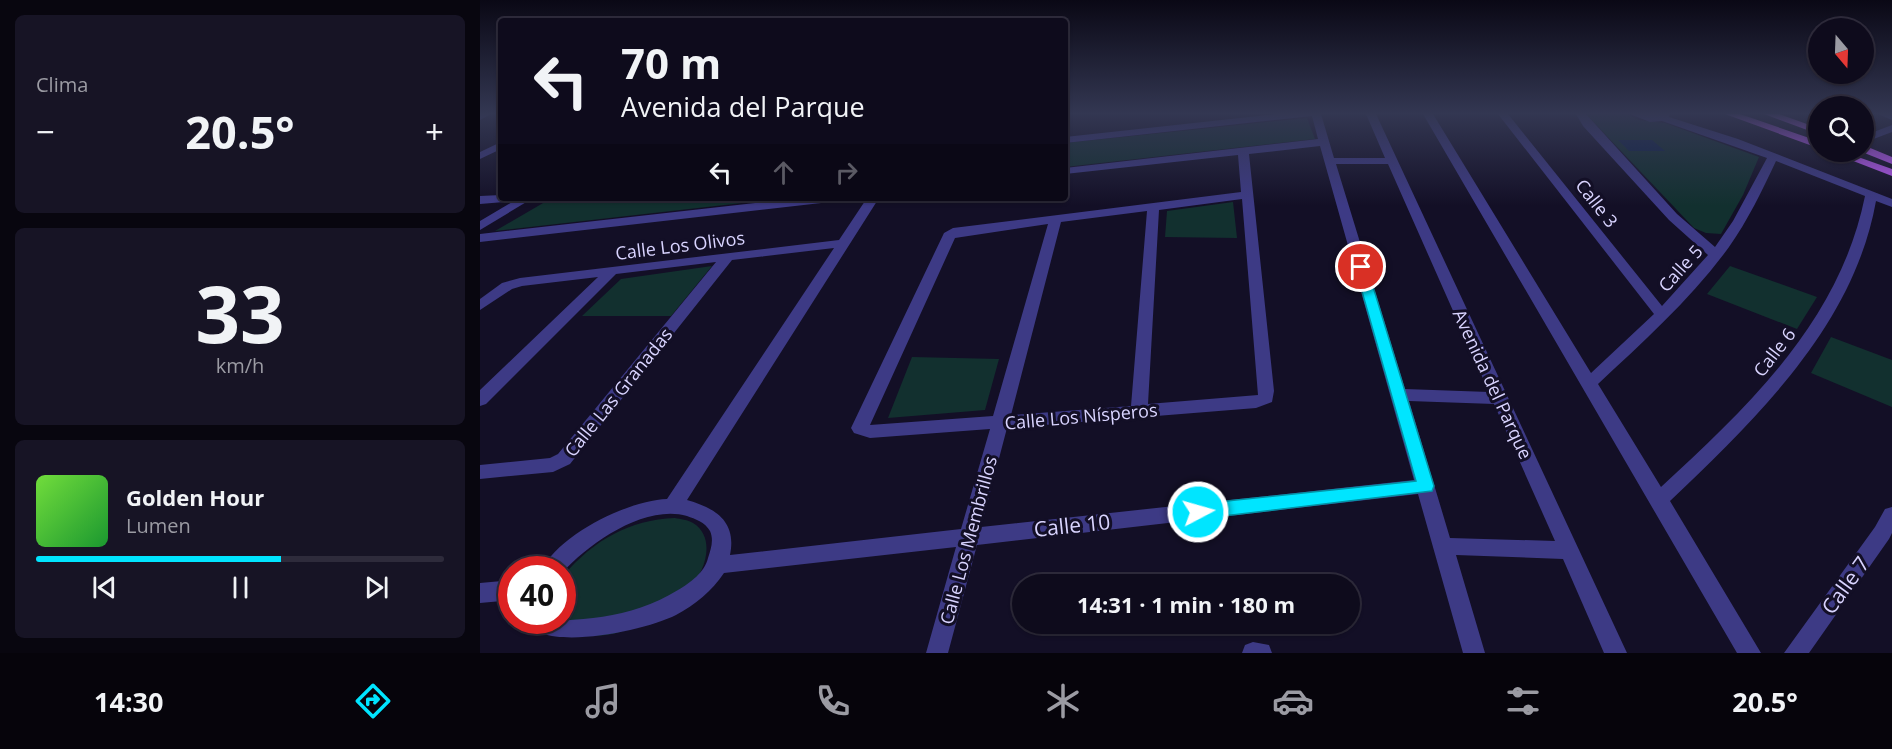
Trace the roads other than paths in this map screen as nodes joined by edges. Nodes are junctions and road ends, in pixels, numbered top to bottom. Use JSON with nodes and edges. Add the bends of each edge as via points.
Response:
{"nodes":[{"id":1,"x":1302,"y":144,"type":"edge"},
{"id":2,"x":1325,"y":144,"type":"edge"},
{"id":3,"x":1385,"y":144,"type":"edge"},
{"id":4,"x":1446,"y":144,"type":"edge"},
{"id":5,"x":1527,"y":144,"type":"edge"},
{"id":6,"x":1606,"y":144,"type":"edge"},
{"id":7,"x":1740,"y":144,"type":"edge"},
{"id":8,"x":498,"y":147,"type":"edge"},
{"id":9,"x":1243,"y":151,"type":"junction"},
{"id":10,"x":1874,"y":153,"type":"edge"},
{"id":11,"x":480,"y":156,"type":"edge"},
{"id":12,"x":1773,"y":157,"type":"junction"},
{"id":13,"x":1329,"y":161,"type":"junction"},
{"id":14,"x":1392,"y":161,"type":"junction"},
{"id":15,"x":1892,"y":161,"type":"edge"},
{"id":16,"x":1862,"y":162,"type":"edge"},
{"id":17,"x":1068,"y":171,"type":"edge"},
{"id":18,"x":1892,"y":173,"type":"edge"},
{"id":19,"x":1247,"y":195,"type":"junction"},
{"id":20,"x":1871,"y":195,"type":"junction"},
{"id":21,"x":498,"y":198,"type":"edge"},
{"id":22,"x":480,"y":200,"type":"edge"},
{"id":23,"x":505,"y":201,"type":"edge"},
{"id":24,"x":522,"y":201,"type":"edge"},
{"id":25,"x":791,"y":201,"type":"edge"},
{"id":26,"x":871,"y":201,"type":"edge"},
{"id":27,"x":1892,"y":203,"type":"edge"},
{"id":28,"x":1153,"y":206,"type":"junction"},
{"id":29,"x":480,"y":215,"type":"edge"},
{"id":30,"x":1056,"y":218,"type":"junction"},
{"id":31,"x":480,"y":226,"type":"edge"},
{"id":32,"x":480,"y":238,"type":"edge"},
{"id":33,"x":843,"y":243,"type":"junction"},
{"id":34,"x":1716,"y":255,"type":"junction"},
{"id":35,"x":727,"y":258,"type":"junction"},
{"id":36,"x":611,"y":272,"type":"junction"},
{"id":37,"x":480,"y":306,"type":"edge"},
{"id":38,"x":1662,"y":315,"type":"junction"},
{"id":39,"x":1588,"y":384,"type":"junction"},
{"id":40,"x":1399,"y":395,"type":"junction"},
{"id":41,"x":1500,"y":398,"type":"junction"},
{"id":42,"x":480,"y":400,"type":"edge"},
{"id":43,"x":1139,"y":412,"type":"junction"},
{"id":44,"x":1000,"y":423,"type":"junction"},
{"id":45,"x":480,"y":472,"type":"edge"},
{"id":46,"x":1426,"y":486,"type":"junction"},
{"id":47,"x":1658,"y":501,"type":"junction"},
{"id":48,"x":672,"y":507,"type":"junction"},
{"id":49,"x":1892,"y":515,"type":"edge"},
{"id":50,"x":969,"y":537,"type":"junction"},
{"id":51,"x":1443,"y":546,"type":"junction"},
{"id":52,"x":1569,"y":550,"type":"junction"},
{"id":53,"x":567,"y":556,"type":"edge"},
{"id":54,"x":718,"y":565,"type":"junction"},
{"id":55,"x":498,"y":591,"type":"edge"},
{"id":56,"x":480,"y":593,"type":"edge"},
{"id":57,"x":538,"y":634,"type":"edge"},
{"id":58,"x":578,"y":653,"type":"edge"},
{"id":59,"x":937,"y":653,"type":"edge"},
{"id":60,"x":1253,"y":653,"type":"edge"},
{"id":61,"x":1261,"y":653,"type":"edge"},
{"id":62,"x":1474,"y":653,"type":"edge"},
{"id":63,"x":1616,"y":653,"type":"edge"},
{"id":64,"x":1750,"y":653,"type":"edge"},
{"id":65,"x":1795,"y":653,"type":"edge"}],
"edges":[{"from":1,"to":9,"type":"street"},
{"from":2,"to":13,"type":"street"},
{"from":3,"to":14,"type":"street","name":"Avenida del Parque"},
{"from":4,"to":39,"type":"street"},
{"from":5,"to":38,"type":"street","name":"Calle 3"},
{"from":6,"to":34,"type":"street","via":[[1673,217]]},
{"from":7,"to":12,"type":"street"},
{"from":8,"to":11,"type":"street"},
{"from":9,"to":17,"type":"street"},
{"from":9,"to":19,"type":"street","name":"Calle Los Nísperos"},
{"from":10,"to":15,"type":"main road"},
{"from":12,"to":20,"type":"street"},
{"from":12,"to":34,"type":"street","name":"Calle 5"},
{"from":13,"to":14,"type":"street"},
{"from":13,"to":40,"type":"street"},
{"from":14,"to":41,"type":"street","name":"Avenida del Parque"},
{"from":16,"to":18,"type":"main road"},
{"from":19,"to":28,"type":"street"},
{"from":19,"to":43,"type":"street","name":"Calle Los Nísperos","via":[[1266,398]]},
{"from":20,"to":27,"type":"street"},
{"from":20,"to":47,"type":"street","name":"Calle 6","via":[[1861,241],[1838,294],[1799,355],[1741,423]]},
{"from":21,"to":22,"type":"street"},
{"from":23,"to":29,"type":"street"},
{"from":24,"to":31,"type":"street"},
{"from":25,"to":32,"type":"street"},
{"from":26,"to":33,"type":"street"},
{"from":28,"to":30,"type":"street"},
{"from":28,"to":43,"type":"street"},
{"from":30,"to":44,"type":"street","name":"Calle Los Membrillos"},
{"from":30,"to":44,"type":"street","name":"Calle Los Nísperos","via":[[960,230],[949,236],[860,428],[870,432]]},
{"from":33,"to":35,"type":"street","name":"Calle Los Olivos"},
{"from":33,"to":48,"type":"street"},
{"from":34,"to":38,"type":"street","name":"Calle 5"},
{"from":35,"to":36,"type":"street","name":"Calle Los Olivos"},
{"from":35,"to":45,"type":"street","name":"Calle Las Granadas","via":[[569,455],[553,465]]},
{"from":36,"to":37,"type":"street","name":"Calle Los Olivos","via":[[520,282],[507,286]]},
{"from":36,"to":42,"type":"street"},
{"from":38,"to":39,"type":"street","name":"Calle 5"},
{"from":39,"to":47,"type":"street"},
{"from":40,"to":41,"type":"street"},
{"from":40,"to":46,"type":"street"},
{"from":41,"to":52,"type":"street","name":"Avenida del Parque"},
{"from":43,"to":44,"type":"street","name":"Calle Los Nísperos"},
{"from":44,"to":50,"type":"street","name":"Calle Los Membrillos"},
{"from":46,"to":50,"type":"street","name":"Calle 10"},
{"from":46,"to":51,"type":"street"},
{"from":47,"to":64,"type":"street"},
{"from":48,"to":53,"type":"street","via":[[643,511],[613,522]]},
{"from":48,"to":54,"type":"street","via":[[693,509],[709,516],[720,528],[723,545]]},
{"from":49,"to":65,"type":"street","name":"Calle 7"},
{"from":50,"to":54,"type":"street","name":"Calle 10"},
{"from":50,"to":59,"type":"street","name":"Calle Los Membrillos"},
{"from":51,"to":52,"type":"street"},
{"from":51,"to":62,"type":"street"},
{"from":52,"to":63,"type":"street","name":"Avenida del Parque"},
{"from":54,"to":58,"type":"street","via":[[704,590],[679,614],[647,635],[612,648]]},
{"from":55,"to":56,"type":"street"},
{"from":57,"to":58,"type":"street","via":[[552,647]]},
{"from":60,"to":61,"type":"street"}]}
